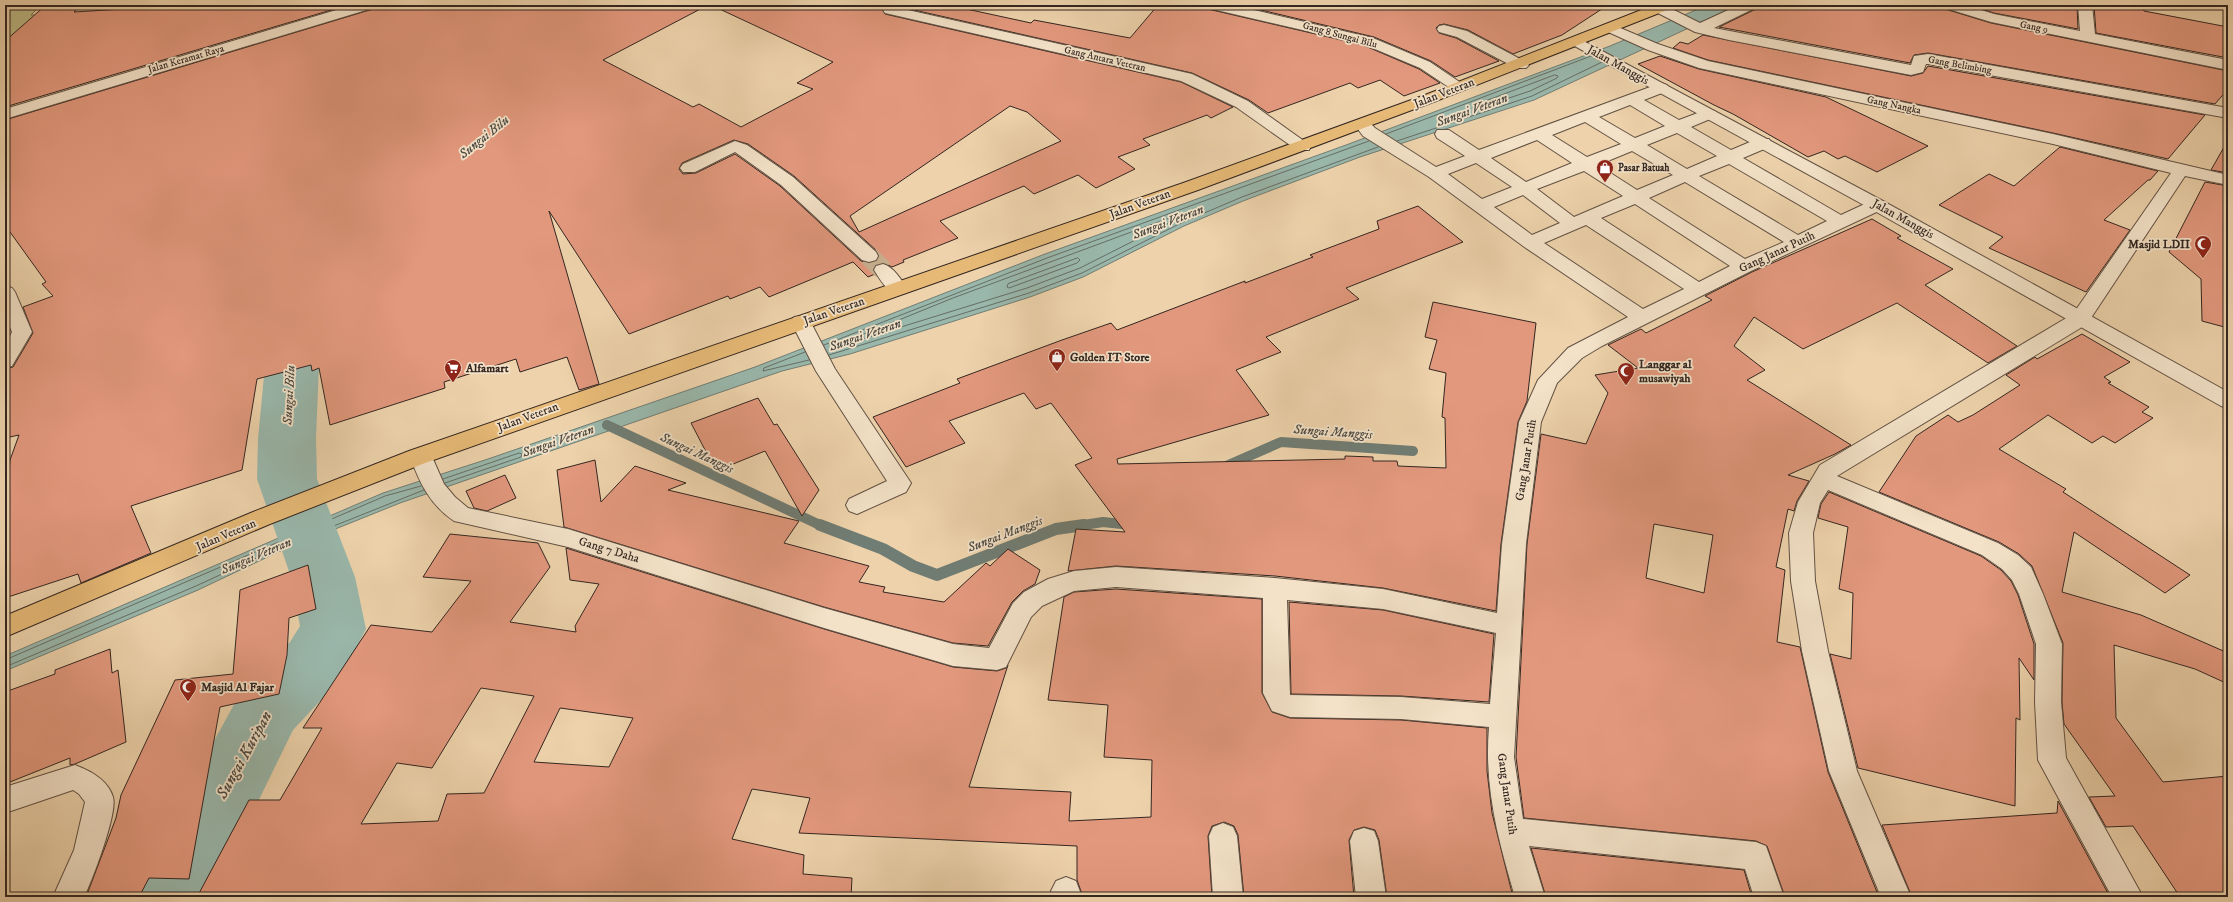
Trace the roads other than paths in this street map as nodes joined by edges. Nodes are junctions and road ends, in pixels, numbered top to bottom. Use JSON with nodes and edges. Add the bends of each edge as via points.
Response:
{"nodes":[{"id":1,"x":368,"y":5,"type":"edge"},
{"id":2,"x":1212,"y":5,"type":"edge"},
{"id":3,"x":1750,"y":5,"type":"edge"},
{"id":4,"x":1950,"y":5,"type":"edge"},
{"id":5,"x":2085,"y":5,"type":"edge"},
{"id":6,"x":1664,"y":9,"type":"edge"},
{"id":7,"x":890,"y":10,"type":"dead end"},
{"id":8,"x":1611,"y":28,"type":"junction"},
{"id":9,"x":1699,"y":28,"type":"junction"},
{"id":10,"x":1444,"y":29,"type":"dead end"},
{"id":11,"x":2088,"y":37,"type":"junction"},
{"id":12,"x":1576,"y":41,"type":"junction"},
{"id":13,"x":1521,"y":65,"type":"junction"},
{"id":14,"x":2228,"y":65,"type":"edge"},
{"id":15,"x":1459,"y":87,"type":"junction"},
{"id":16,"x":1661,"y":88,"type":"junction"},
{"id":17,"x":1631,"y":99,"type":"junction"},
{"id":18,"x":2228,"y":113,"type":"edge"},
{"id":19,"x":5,"y":114,"type":"edge"},
{"id":20,"x":1709,"y":114,"type":"junction"},
{"id":21,"x":1586,"y":116,"type":"junction"},
{"id":22,"x":1678,"y":127,"type":"junction"},
{"id":23,"x":1366,"y":128,"type":"junction"},
{"id":24,"x":1443,"y":134,"type":"dead end"},
{"id":25,"x":1539,"y":134,"type":"junction"},
{"id":26,"x":1763,"y":143,"type":"junction"},
{"id":27,"x":1635,"y":145,"type":"junction"},
{"id":28,"x":1303,"y":146,"type":"junction"},
{"id":29,"x":1478,"y":156,"type":"junction"},
{"id":30,"x":1731,"y":157,"type":"junction"},
{"id":31,"x":1586,"y":164,"type":"junction"},
{"id":32,"x":689,"y":168,"type":"dead end"},
{"id":33,"x":2181,"y":170,"type":"junction"},
{"id":34,"x":1435,"y":173,"type":"junction"},
{"id":35,"x":1687,"y":176,"type":"junction"},
{"id":36,"x":2228,"y":180,"type":"edge"},
{"id":37,"x":1525,"y":189,"type":"junction"},
{"id":38,"x":1636,"y":197,"type":"junction"},
{"id":39,"x":1877,"y":205,"type":"junction"},
{"id":40,"x":1481,"y":206,"type":"junction"},
{"id":41,"x":1580,"y":221,"type":"junction"},
{"id":42,"x":1841,"y":222,"type":"junction"},
{"id":43,"x":1530,"y":242,"type":"junction"},
{"id":44,"x":1798,"y":243,"type":"junction"},
{"id":45,"x":869,"y":256,"type":"tunnel mouth"},
{"id":46,"x":1744,"y":267,"type":"junction"},
{"id":47,"x":883,"y":270,"type":"tunnel mouth"},
{"id":48,"x":898,"y":289,"type":"junction"},
{"id":49,"x":1698,"y":290,"type":"junction"},
{"id":50,"x":5,"y":292,"type":"edge"},
{"id":51,"x":1643,"y":318,"type":"junction"},
{"id":52,"x":2080,"y":319,"type":"junction"},
{"id":53,"x":805,"y":331,"type":"junction"},
{"id":54,"x":5,"y":361,"type":"edge"},
{"id":55,"x":2228,"y":401,"type":"edge"},
{"id":56,"x":428,"y":474,"type":"junction"},
{"id":57,"x":1823,"y":479,"type":"junction"},
{"id":58,"x":857,"y":505,"type":"dead end"},
{"id":59,"x":1274,"y":588,"type":"junction"},
{"id":60,"x":5,"y":627,"type":"edge"},
{"id":61,"x":1508,"y":627,"type":"junction"},
{"id":62,"x":1502,"y":717,"type":"junction"},
{"id":63,"x":5,"y":800,"type":"edge"},
{"id":64,"x":1223,"y":836,"type":"dead end"},
{"id":65,"x":1512,"y":838,"type":"junction"},
{"id":66,"x":1364,"y":841,"type":"dead end"},
{"id":67,"x":68,"y":897,"type":"edge"},
{"id":68,"x":1228,"y":897,"type":"edge"},
{"id":69,"x":1371,"y":897,"type":"edge"},
{"id":70,"x":1530,"y":897,"type":"edge"},
{"id":71,"x":1769,"y":897,"type":"edge"},
{"id":72,"x":1896,"y":897,"type":"edge"},
{"id":73,"x":2128,"y":897,"type":"edge"}],
"edges":[{"from":1,"to":19,"type":"street","name":"Jalan Keramat Raya"},
{"from":2,"to":15,"type":"street","name":"Gang 8 Sungai Bilu","via":[[1368,41],[1425,65]]},
{"from":3,"to":9,"type":"street"},
{"from":4,"to":11,"type":"street","name":"Gang 9","via":[[1991,18]]},
{"from":5,"to":11,"type":"street"},
{"from":6,"to":8,"type":"main road","name":"Jalan Veteran"},
{"from":6,"to":9,"type":"street","name":"Gang Belimbing"},
{"from":7,"to":28,"type":"street","name":"Gang Antara Veteran","via":[[1186,77],[1242,104]]},
{"from":8,"to":12,"type":"main road","name":"Jalan Veteran"},
{"from":8,"to":33,"type":"street","name":"Gang Nangka","via":[[1653,47],[1704,65],[2053,139]]},
{"from":9,"to":18,"type":"street","name":"Gang Belimbing","via":[[1794,49],[1911,70],[1918,69],[1919,59],[1928,59]]},
{"from":10,"to":13,"type":"street","via":[[1474,39]]},
{"from":11,"to":14,"type":"street","name":"Gang 9"},
{"from":12,"to":13,"type":"main road","name":"Jalan Veteran"},
{"from":12,"to":16,"type":"street","name":"Jalan Manggis"},
{"from":13,"to":15,"type":"main road","name":"Jalan Veteran"},
{"from":15,"to":23,"type":"main road","name":"Jalan Veteran"},
{"from":16,"to":17,"type":"street"},
{"from":16,"to":20,"type":"street","name":"Jalan Manggis"},
{"from":17,"to":21,"type":"street"},
{"from":17,"to":22,"type":"street"},
{"from":20,"to":22,"type":"street"},
{"from":20,"to":26,"type":"street","name":"Jalan Manggis"},
{"from":21,"to":25,"type":"street"},
{"from":21,"to":27,"type":"street"},
{"from":22,"to":27,"type":"street"},
{"from":22,"to":30,"type":"street"},
{"from":23,"to":28,"type":"main road","name":"Jalan Veteran"},
{"from":23,"to":34,"type":"street"},
{"from":24,"to":29,"type":"street"},
{"from":25,"to":29,"type":"street"},
{"from":25,"to":31,"type":"street"},
{"from":26,"to":30,"type":"street"},
{"from":26,"to":39,"type":"street","name":"Jalan Manggis"},
{"from":27,"to":31,"type":"street"},
{"from":27,"to":35,"type":"street"},
{"from":28,"to":48,"type":"main road","name":"Jalan Veteran"},
{"from":29,"to":34,"type":"street"},
{"from":29,"to":37,"type":"street"},
{"from":30,"to":35,"type":"street"},
{"from":30,"to":42,"type":"street"},
{"from":31,"to":37,"type":"street"},
{"from":31,"to":38,"type":"street"},
{"from":32,"to":45,"type":"street","via":[[735,146],[787,180]]},
{"from":33,"to":36,"type":"street","name":"Gang Nangka"},
{"from":33,"to":52,"type":"street"},
{"from":34,"to":40,"type":"street"},
{"from":35,"to":38,"type":"street"},
{"from":35,"to":44,"type":"street"},
{"from":37,"to":40,"type":"street"},
{"from":37,"to":41,"type":"street"},
{"from":38,"to":41,"type":"street"},
{"from":38,"to":46,"type":"street"},
{"from":39,"to":42,"type":"street","name":"Gang Janar Putih"},
{"from":39,"to":52,"type":"street","name":"Jalan Manggis"},
{"from":40,"to":43,"type":"street"},
{"from":41,"to":43,"type":"street"},
{"from":41,"to":49,"type":"street"},
{"from":42,"to":44,"type":"street","name":"Gang Janar Putih"},
{"from":43,"to":51,"type":"street"},
{"from":44,"to":46,"type":"street","name":"Gang Janar Putih"},
{"from":46,"to":49,"type":"street","name":"Gang Janar Putih"},
{"from":47,"to":48,"type":"street"},
{"from":48,"to":53,"type":"main road","name":"Jalan Veteran"},
{"from":49,"to":51,"type":"street","name":"Gang Janar Putih"},
{"from":50,"to":54,"type":"street","via":[[22,332]]},
{"from":51,"to":61,"type":"street","name":"Gang Janar Putih","via":[[1575,353],[1548,380],[1530,422],[1514,544]]},
{"from":52,"to":55,"type":"street","name":"Jalan Manggis"},
{"from":52,"to":57,"type":"street","via":[[1828,471]]},
{"from":53,"to":56,"type":"main road","name":"Jalan Veteran"},
{"from":53,"to":58,"type":"street","via":[[826,371],[900,483]]},
{"from":56,"to":59,"type":"street","name":"Gang 7 Daha","via":[[450,508],[462,515],[568,538],[824,618],[953,655],[995,660],[1000,657],[1010,630],[1026,605],[1043,593],[1074,581],[1116,578]]},
{"from":56,"to":60,"type":"main road","name":"Jalan Veteran","via":[[335,489]]},
{"from":57,"to":72,"type":"street","via":[[1809,502],[1801,533],[1803,581],[1815,651],[1843,771]]},
{"from":57,"to":73,"type":"street","via":[[1990,549],[2010,562],[2022,574],[2049,644],[2048,702],[2052,760]]},
{"from":59,"to":61,"type":"street","via":[[1383,599],[1492,620]]},
{"from":59,"to":62,"type":"street","via":[[1276,693],[1281,703],[1290,706],[1401,708]]},
{"from":61,"to":62,"type":"street","name":"Gang Janar Putih"},
{"from":62,"to":65,"type":"street","name":"Gang Janar Putih","via":[[1500,757]]},
{"from":63,"to":67,"type":"street","via":[[75,777],[89,785],[100,799],[94,834],[78,880]]},
{"from":64,"to":68,"type":"street"},
{"from":65,"to":70,"type":"street","name":"Gang Janar Putih"},
{"from":65,"to":71,"type":"street","via":[[1756,856]]},
{"from":66,"to":69,"type":"street"}]}
